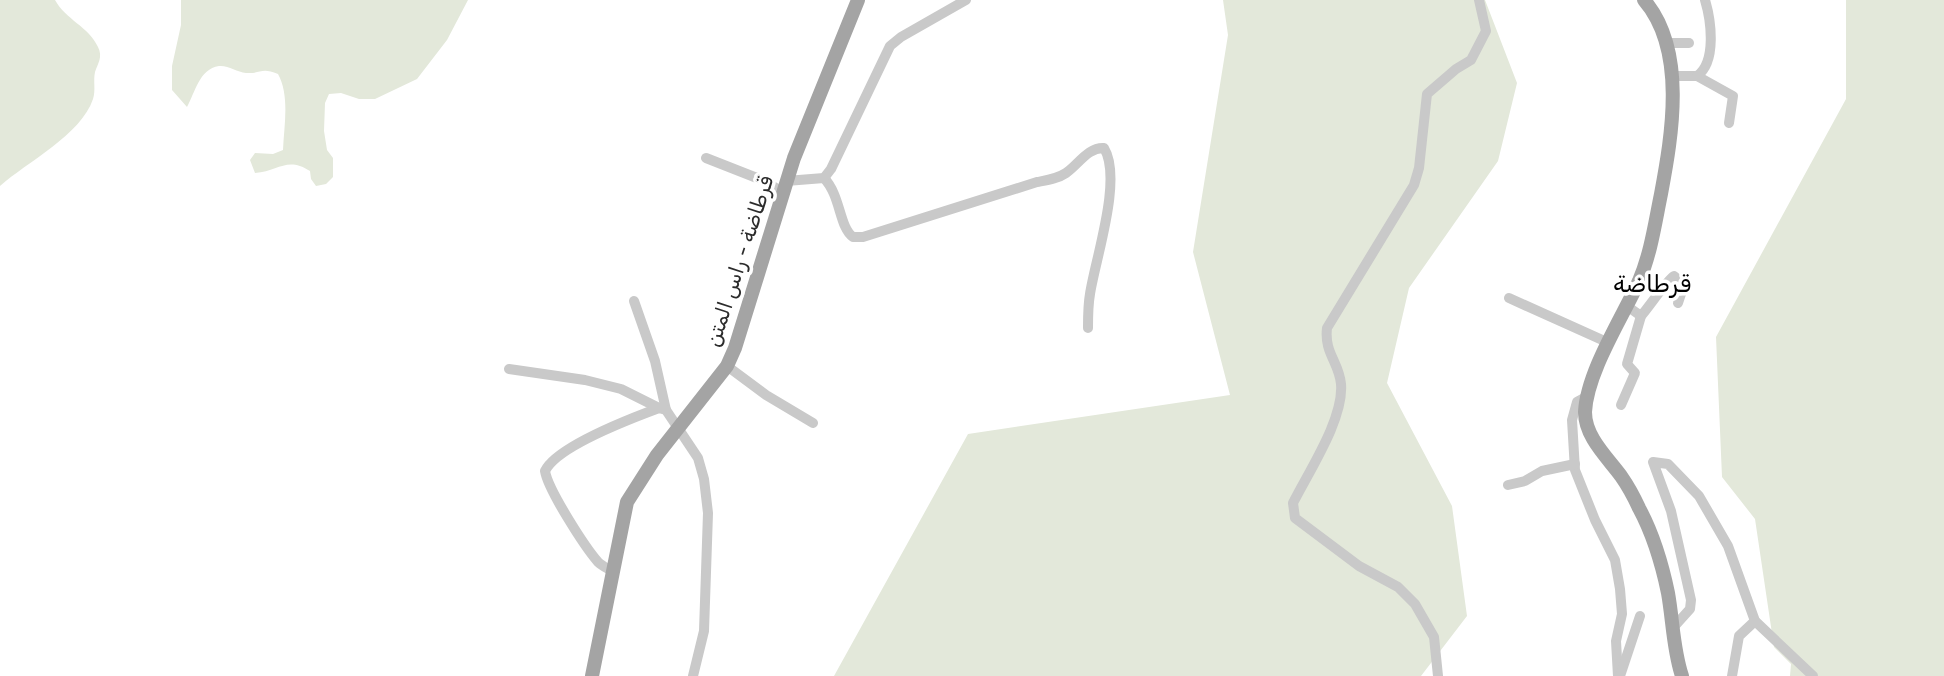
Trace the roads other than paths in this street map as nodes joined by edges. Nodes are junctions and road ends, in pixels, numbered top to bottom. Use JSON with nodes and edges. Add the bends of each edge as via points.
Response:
{"nodes":[{"id":1,"x":858,"y":0,"type":"edge"},
{"id":2,"x":966,"y":0,"type":"edge"},
{"id":3,"x":1479,"y":0,"type":"edge"},
{"id":4,"x":1644,"y":0,"type":"edge"},
{"id":5,"x":1704,"y":0,"type":"edge"},
{"id":6,"x":1665,"y":43,"type":"junction"},
{"id":7,"x":1689,"y":43,"type":"dead end"},
{"id":8,"x":1672,"y":76,"type":"junction"},
{"id":9,"x":1697,"y":76,"type":"junction"},
{"id":10,"x":1730,"y":123,"type":"dead end"},
{"id":11,"x":706,"y":158,"type":"dead end"},
{"id":12,"x":824,"y":178,"type":"junction"},
{"id":13,"x":784,"y":186,"type":"junction"},
{"id":14,"x":1509,"y":298,"type":"dead end"},
{"id":15,"x":634,"y":300,"type":"dead end"},
{"id":16,"x":1678,"y":303,"type":"dead end"},
{"id":17,"x":1627,"y":306,"type":"junction"},
{"id":18,"x":1641,"y":316,"type":"junction"},
{"id":19,"x":1088,"y":328,"type":"dead end"},
{"id":20,"x":1609,"y":343,"type":"junction"},
{"id":21,"x":727,"y":366,"type":"junction"},
{"id":22,"x":509,"y":369,"type":"dead end"},
{"id":23,"x":1588,"y":396,"type":"junction"},
{"id":24,"x":1621,"y":405,"type":"dead end"},
{"id":25,"x":663,"y":409,"type":"junction"},
{"id":26,"x":813,"y":423,"type":"dead end"},
{"id":27,"x":677,"y":429,"type":"junction"},
{"id":28,"x":1574,"y":464,"type":"junction"},
{"id":29,"x":1508,"y":485,"type":"dead end"},
{"id":30,"x":612,"y":570,"type":"junction"},
{"id":31,"x":1640,"y":616,"type":"dead end"},
{"id":32,"x":1755,"y":621,"type":"junction"},
{"id":33,"x":1672,"y":629,"type":"junction"},
{"id":34,"x":1732,"y":671,"type":"edge"},
{"id":35,"x":592,"y":676,"type":"edge"},
{"id":36,"x":693,"y":676,"type":"edge"},
{"id":37,"x":1438,"y":676,"type":"edge"},
{"id":38,"x":1619,"y":676,"type":"edge"},
{"id":39,"x":1682,"y":676,"type":"edge"},
{"id":40,"x":1722,"y":676,"type":"edge"},
{"id":41,"x":1813,"y":676,"type":"edge"}],
"edges":[{"from":1,"to":13,"type":"main road","name":"قرطاضة - راس المتن"},
{"from":2,"to":12,"type":"street","via":[[890,46]]},
{"from":3,"to":37,"type":"street","via":[[1486,31],[1471,60],[1427,94],[1414,185],[1326,328],[1325,341],[1341,381],[1341,399],[1292,513],[1359,566],[1398,587],[1415,604],[1434,637]]},
{"from":4,"to":6,"type":"main road"},
{"from":5,"to":9,"type":"street","via":[[1710,22],[1709,50]]},
{"from":6,"to":7,"type":"street"},
{"from":6,"to":8,"type":"main road"},
{"from":8,"to":9,"type":"street"},
{"from":8,"to":17,"type":"main road","via":[[1670,139],[1654,230]]},
{"from":9,"to":10,"type":"street","via":[[1732,96]]},
{"from":11,"to":13,"type":"street"},
{"from":12,"to":13,"type":"street"},
{"from":12,"to":19,"type":"street","via":[[832,186],[847,233],[863,237],[1054,179],[1091,151],[1104,148],[1110,189],[1090,292]]},
{"from":13,"to":21,"type":"main road","name":"قرطاضة - راس المتن"},
{"from":14,"to":20,"type":"street"},
{"from":15,"to":25,"type":"street","via":[[655,361]]},
{"from":16,"to":18,"type":"street","via":[[1681,282],[1674,276]]},
{"from":17,"to":18,"type":"street"},
{"from":17,"to":20,"type":"main road"},
{"from":18,"to":24,"type":"street","via":[[1628,364],[1635,373]]},
{"from":20,"to":23,"type":"main road"},
{"from":21,"to":26,"type":"street"},
{"from":21,"to":27,"type":"main road","name":"قرطاضة - راس المتن"},
{"from":22,"to":25,"type":"street","via":[[621,389]]},
{"from":23,"to":28,"type":"street","via":[[1577,401],[1572,420]]},
{"from":23,"to":33,"type":"main road","via":[[1586,422],[1593,438],[1634,496],[1655,546]]},
{"from":25,"to":27,"type":"street"},
{"from":25,"to":30,"type":"street","via":[[583,440],[545,471],[578,532],[599,563]]},
{"from":27,"to":30,"type":"main road","name":"قرطاضة - راس المتن","via":[[627,502]]},
{"from":27,"to":36,"type":"street","via":[[698,458],[708,513],[704,631]]},
{"from":28,"to":29,"type":"street"},
{"from":28,"to":38,"type":"street","via":[[1615,560],[1622,614],[1616,641]]},
{"from":30,"to":35,"type":"main road","name":"قرطاضة - راس المتن"},
{"from":31,"to":38,"type":"street"},
{"from":32,"to":33,"type":"street","via":[[1728,546],[1699,496],[1668,464],[1653,462],[1671,511],[1691,600],[1690,609]]},
{"from":32,"to":34,"type":"street","via":[[1740,636]]},
{"from":32,"to":41,"type":"street"},
{"from":33,"to":39,"type":"main road"},
{"from":34,"to":40,"type":"street","via":[[1725,670]]}]}
